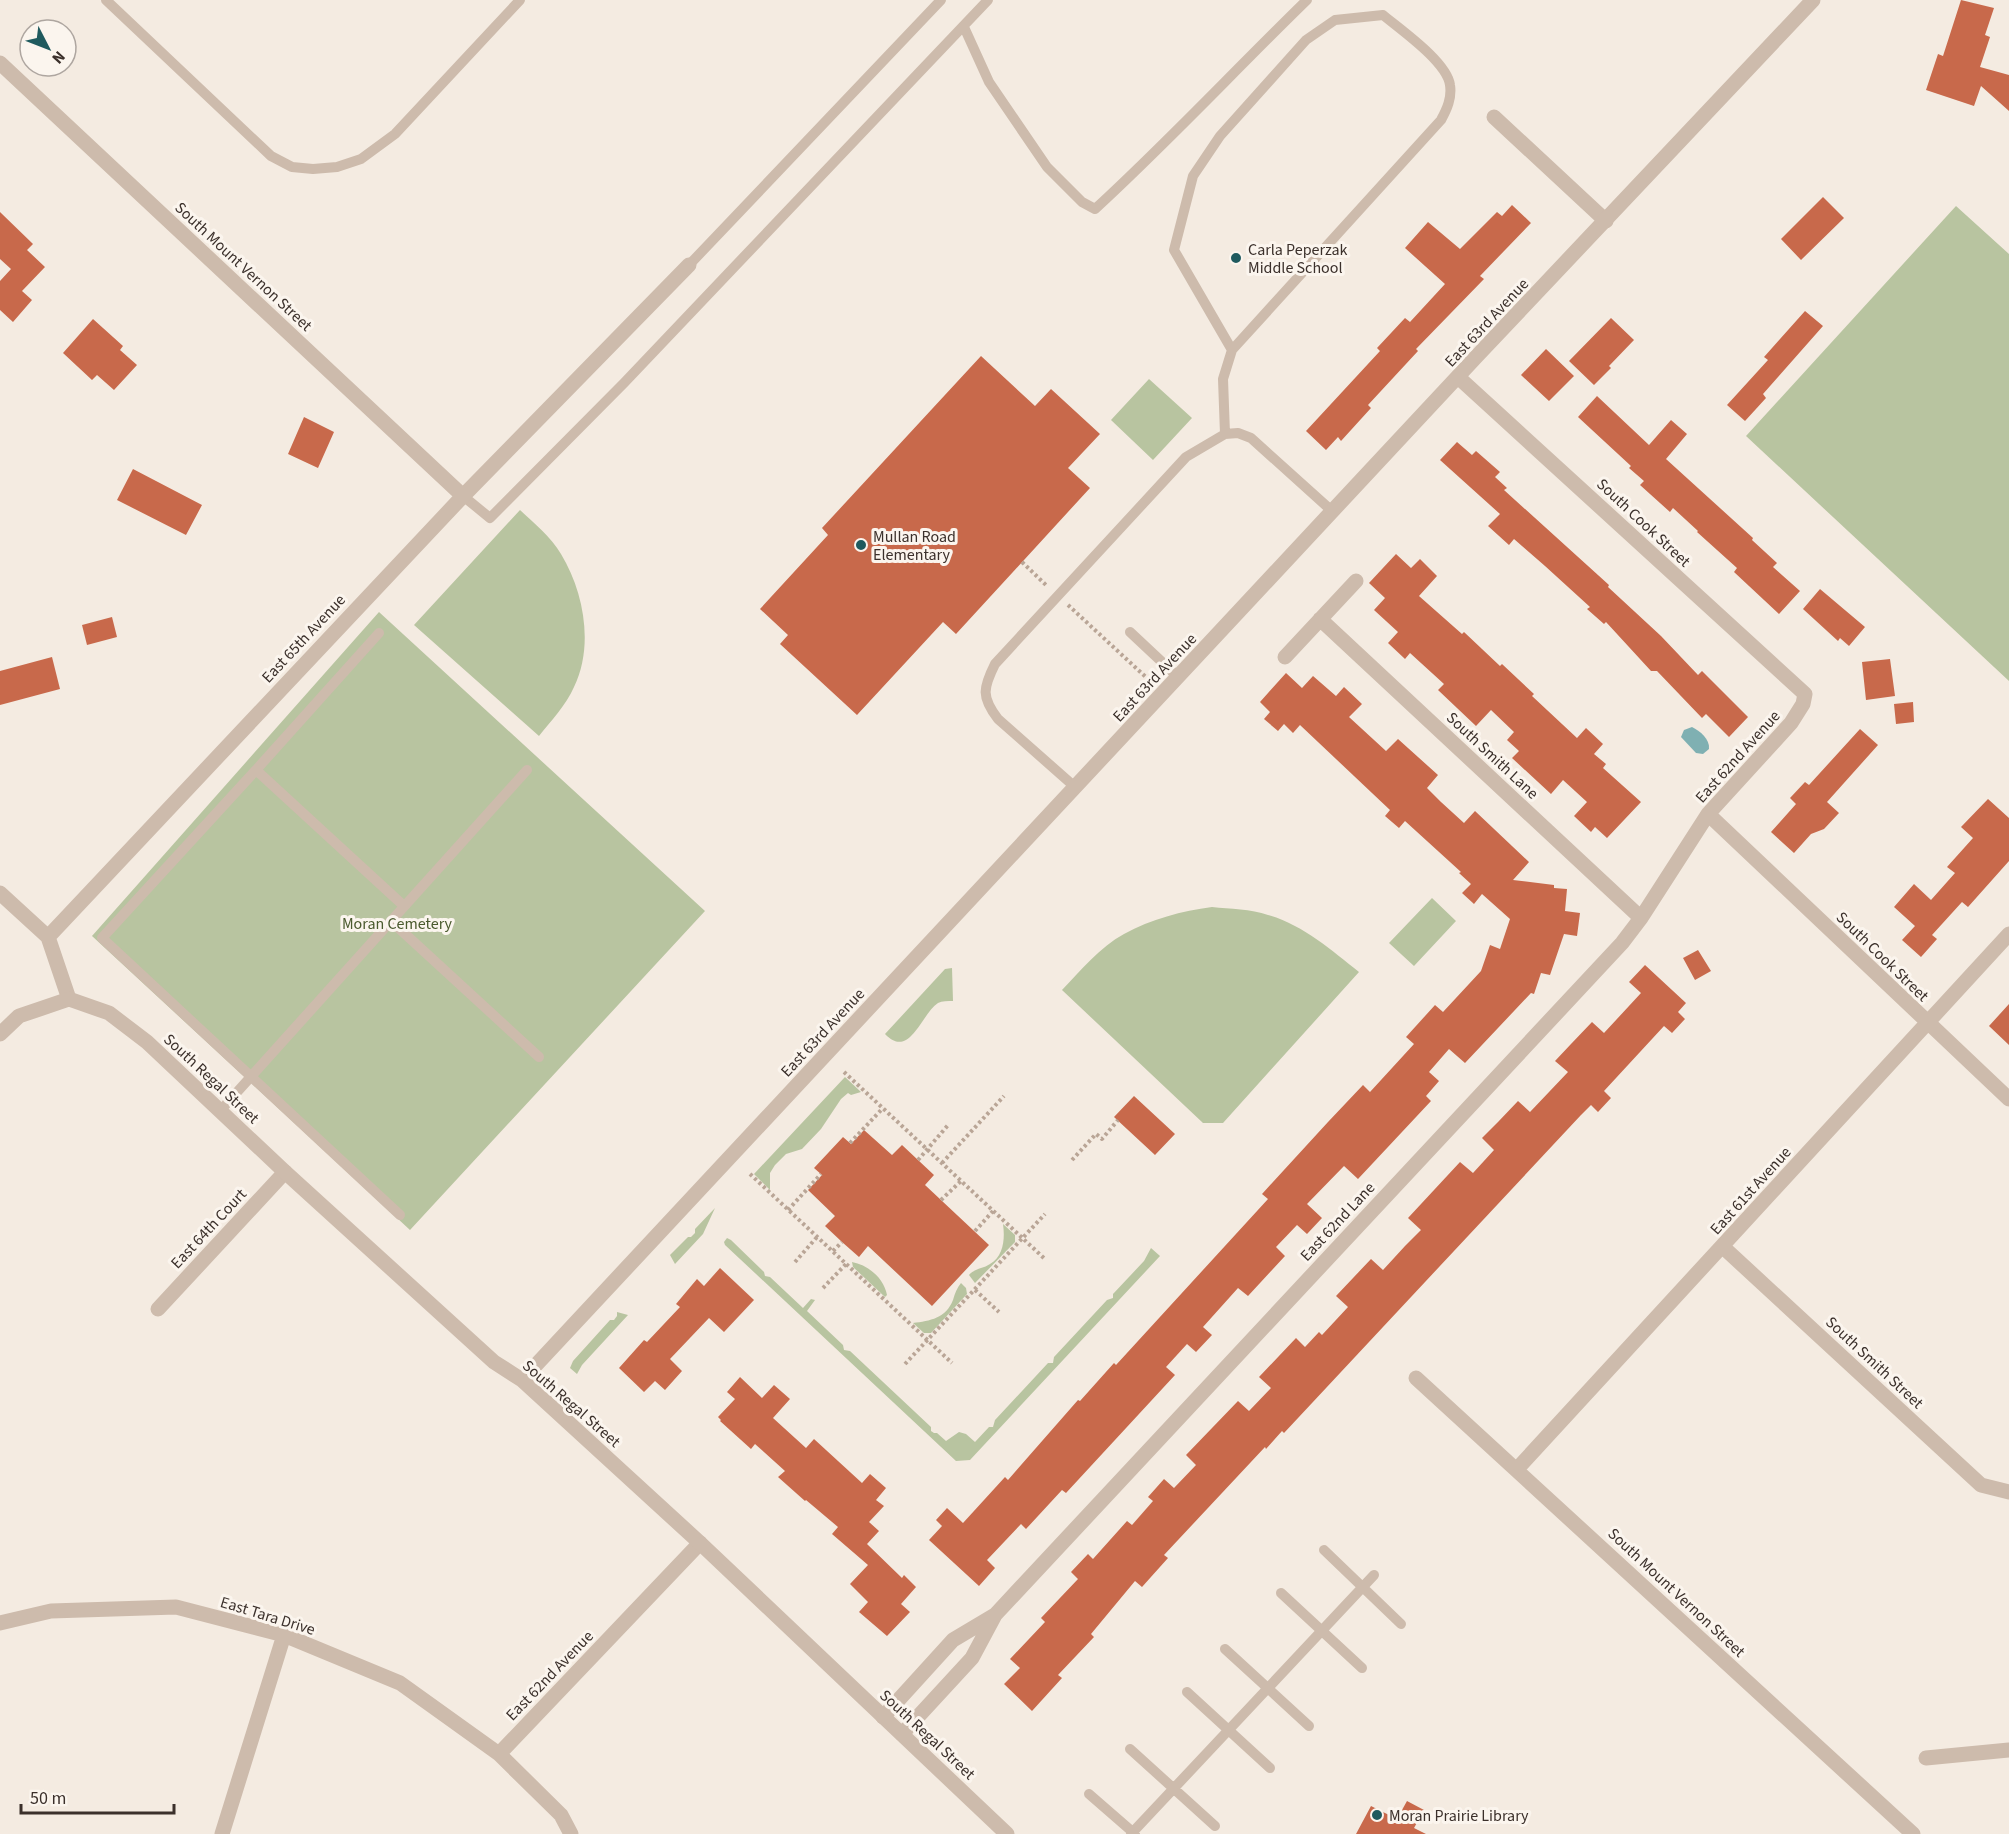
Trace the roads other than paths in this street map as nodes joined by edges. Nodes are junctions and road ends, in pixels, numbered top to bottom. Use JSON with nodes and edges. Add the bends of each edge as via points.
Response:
{"nodes":[{"id":1,"x":106,"y":0,"type":"edge"},
{"id":2,"x":520,"y":0,"type":"edge"},
{"id":3,"x":942,"y":0,"type":"edge"},
{"id":4,"x":987,"y":0,"type":"edge"},
{"id":5,"x":1307,"y":0,"type":"edge"},
{"id":6,"x":1813,"y":0,"type":"edge"},
{"id":7,"x":964,"y":27,"type":"junction"},
{"id":8,"x":0,"y":63,"type":"edge"},
{"id":9,"x":1494,"y":117,"type":"dead end"},
{"id":10,"x":1606,"y":221,"type":"junction"},
{"id":11,"x":689,"y":264,"type":"joint"},
{"id":12,"x":1232,"y":350,"type":"junction"},
{"id":13,"x":1458,"y":377,"type":"junction"},
{"id":14,"x":1225,"y":434,"type":"junction"},
{"id":15,"x":463,"y":496,"type":"junction"},
{"id":16,"x":1332,"y":512,"type":"junction"},
{"id":17,"x":1356,"y":581,"type":"dead end"},
{"id":18,"x":1320,"y":619,"type":"junction"},
{"id":19,"x":1130,"y":632,"type":"dead end"},
{"id":20,"x":380,"y":633,"type":"dead end"},
{"id":21,"x":1285,"y":657,"type":"dead end"},
{"id":22,"x":1178,"y":677,"type":"junction"},
{"id":23,"x":1805,"y":694,"type":"joint"},
{"id":24,"x":256,"y":770,"type":"junction"},
{"id":25,"x":528,"y":770,"type":"dead end"},
{"id":26,"x":1075,"y":787,"type":"junction"},
{"id":27,"x":1708,"y":814,"type":"junction"},
{"id":28,"x":1692,"y":840,"type":"joint"},
{"id":29,"x":0,"y":893,"type":"edge"},
{"id":30,"x":404,"y":906,"type":"junction"},
{"id":31,"x":1641,"y":918,"type":"junction"},
{"id":32,"x":391,"y":921,"type":"junction"},
{"id":33,"x":2009,"y":934,"type":"edge"},
{"id":34,"x":48,"y":937,"type":"junction"},
{"id":35,"x":69,"y":999,"type":"junction"},
{"id":36,"x":1927,"y":1023,"type":"junction"},
{"id":37,"x":0,"y":1034,"type":"edge"},
{"id":38,"x":540,"y":1057,"type":"dead end"},
{"id":39,"x":251,"y":1076,"type":"junction"},
{"id":40,"x":2009,"y":1099,"type":"edge"},
{"id":41,"x":220,"y":1111,"type":"junction"},
{"id":42,"x":285,"y":1172,"type":"junction"},
{"id":43,"x":400,"y":1215,"type":"dead end"},
{"id":44,"x":1723,"y":1247,"type":"junction"},
{"id":45,"x":158,"y":1309,"type":"dead end"},
{"id":46,"x":1416,"y":1378,"type":"dead end"},
{"id":47,"x":522,"y":1380,"type":"junction"},
{"id":48,"x":1517,"y":1469,"type":"junction"},
{"id":49,"x":2009,"y":1492,"type":"edge"},
{"id":50,"x":700,"y":1543,"type":"junction"},
{"id":51,"x":1324,"y":1550,"type":"dead end"},
{"id":52,"x":1374,"y":1575,"type":"dead end"},
{"id":53,"x":1363,"y":1587,"type":"junction"},
{"id":54,"x":1281,"y":1593,"type":"dead end"},
{"id":55,"x":994,"y":1615,"type":"junction"},
{"id":56,"x":0,"y":1623,"type":"edge"},
{"id":57,"x":1401,"y":1624,"type":"dead end"},
{"id":58,"x":1322,"y":1631,"type":"junction"},
{"id":59,"x":284,"y":1635,"type":"junction"},
{"id":60,"x":1226,"y":1649,"type":"dead end"},
{"id":61,"x":1362,"y":1668,"type":"dead end"},
{"id":62,"x":1268,"y":1688,"type":"junction"},
{"id":63,"x":1187,"y":1692,"type":"dead end"},
{"id":64,"x":883,"y":1717,"type":"junction"},
{"id":65,"x":1309,"y":1726,"type":"dead end"},
{"id":66,"x":1229,"y":1730,"type":"junction"},
{"id":67,"x":902,"y":1734,"type":"junction"},
{"id":68,"x":1130,"y":1749,"type":"dead end"},
{"id":69,"x":2009,"y":1750,"type":"edge"},
{"id":70,"x":499,"y":1754,"type":"junction"},
{"id":71,"x":1926,"y":1758,"type":"dead end"},
{"id":72,"x":1270,"y":1768,"type":"dead end"},
{"id":73,"x":1174,"y":1788,"type":"junction"},
{"id":74,"x":1089,"y":1794,"type":"dead end"},
{"id":75,"x":1215,"y":1826,"type":"dead end"},
{"id":76,"x":1133,"y":1833,"type":"edge"},
{"id":77,"x":222,"y":1834,"type":"edge"},
{"id":78,"x":571,"y":1834,"type":"edge"},
{"id":79,"x":1007,"y":1834,"type":"edge"},
{"id":80,"x":1913,"y":1834,"type":"edge"}],
"edges":[{"from":1,"to":2,"type":"lane","via":[[271,156],[292,167],[313,169],[361,159],[395,134]]},
{"from":3,"to":11,"type":"lane"},
{"from":4,"to":7,"type":"lane"},
{"from":5,"to":7,"type":"lane","via":[[1095,209],[1082,202],[1047,167],[989,82]]},
{"from":6,"to":10,"type":"street","name":"East 63rd Avenue"},
{"from":7,"to":15,"type":"lane","via":[[490,518]]},
{"from":8,"to":15,"type":"street","name":"South Mount Vernon Street"},
{"from":9,"to":10,"type":"street"},
{"from":10,"to":13,"type":"street","name":"East 63rd Avenue"},
{"from":11,"to":15,"type":"street","name":"East 65th Avenue"},
{"from":12,"to":12,"type":"lane","via":[[1441,120],[1449,106],[1450,84],[1442,66],[1383,15],[1335,20],[1306,40],[1220,136],[1193,176],[1174,250]]},
{"from":12,"to":14,"type":"lane","via":[[1223,379]]},
{"from":13,"to":16,"type":"street","name":"East 63rd Avenue"},
{"from":13,"to":23,"type":"street","name":"South Cook Street"},
{"from":14,"to":16,"type":"lane","via":[[1251,438]]},
{"from":14,"to":26,"type":"lane","via":[[1186,457],[995,664],[986,681],[989,708],[998,719]]},
{"from":15,"to":34,"type":"street","name":"East 65th Avenue"},
{"from":16,"to":22,"type":"street","name":"East 63rd Avenue"},
{"from":17,"to":18,"type":"street"},
{"from":18,"to":21,"type":"street"},
{"from":18,"to":31,"type":"street","name":"South Smith Lane"},
{"from":19,"to":22,"type":"lane"},
{"from":20,"to":24,"type":"lane"},
{"from":22,"to":26,"type":"street","name":"East 63rd Avenue"},
{"from":23,"to":27,"type":"street","name":"East 62nd Avenue","via":[[1791,723]]},
{"from":24,"to":30,"type":"lane"},
{"from":24,"to":39,"type":"lane","via":[[102,938]]},
{"from":25,"to":30,"type":"lane"},
{"from":26,"to":47,"type":"street","name":"East 63rd Avenue"},
{"from":27,"to":28,"type":"street","name":"East 62nd Avenue"},
{"from":27,"to":36,"type":"street","name":"South Cook Street"},
{"from":28,"to":31,"type":"street","name":"East 62nd Lane"},
{"from":29,"to":34,"type":"street"},
{"from":30,"to":32,"type":"lane"},
{"from":31,"to":55,"type":"street","name":"East 62nd Lane","via":[[1622,943]]},
{"from":32,"to":38,"type":"lane"},
{"from":32,"to":39,"type":"lane"},
{"from":33,"to":36,"type":"street","name":"East 61st Avenue"},
{"from":34,"to":35,"type":"street"},
{"from":35,"to":37,"type":"street","via":[[19,1016]]},
{"from":35,"to":41,"type":"street","name":"South Regal Street","via":[[109,1013],[147,1042]]},
{"from":36,"to":40,"type":"street","name":"South Cook Street"},
{"from":36,"to":44,"type":"street","name":"East 61st Avenue"},
{"from":39,"to":41,"type":"lane"},
{"from":39,"to":43,"type":"lane"},
{"from":41,"to":42,"type":"street","name":"South Regal Street"},
{"from":42,"to":45,"type":"street","name":"East 64th Court"},
{"from":42,"to":47,"type":"street","name":"South Regal Street","via":[[494,1362]]},
{"from":44,"to":48,"type":"street","name":"East 61st Avenue"},
{"from":44,"to":49,"type":"street","name":"South Smith Street","via":[[1981,1485]]},
{"from":46,"to":48,"type":"street","name":"South Mount Vernon Street"},
{"from":47,"to":50,"type":"street","name":"South Regal Street"},
{"from":48,"to":80,"type":"street","name":"South Mount Vernon Street"},
{"from":50,"to":64,"type":"street","name":"South Regal Street"},
{"from":50,"to":70,"type":"street","name":"East 62nd Avenue"},
{"from":51,"to":53,"type":"lane"},
{"from":52,"to":53,"type":"lane"},
{"from":53,"to":57,"type":"lane"},
{"from":53,"to":58,"type":"lane"},
{"from":54,"to":58,"type":"lane"},
{"from":55,"to":64,"type":"street","name":"East 62nd Lane","via":[[953,1640]]},
{"from":55,"to":67,"type":"street","name":"East 62nd Lane","via":[[972,1658]]},
{"from":56,"to":59,"type":"street","name":"East Tara Drive","via":[[51,1611],[176,1607]]},
{"from":58,"to":61,"type":"lane"},
{"from":58,"to":62,"type":"lane"},
{"from":59,"to":70,"type":"street","name":"East Tara Drive","via":[[400,1683]]},
{"from":59,"to":77,"type":"street"},
{"from":60,"to":62,"type":"lane"},
{"from":62,"to":65,"type":"lane"},
{"from":62,"to":66,"type":"lane"},
{"from":63,"to":66,"type":"lane"},
{"from":64,"to":67,"type":"street","name":"South Regal Street"},
{"from":66,"to":72,"type":"lane"},
{"from":66,"to":73,"type":"lane"},
{"from":67,"to":79,"type":"street","name":"South Regal Street"},
{"from":68,"to":73,"type":"lane"},
{"from":69,"to":71,"type":"street"},
{"from":70,"to":78,"type":"street","via":[[561,1815]]},
{"from":73,"to":75,"type":"lane"},
{"from":73,"to":76,"type":"lane"},
{"from":74,"to":76,"type":"lane"}]}
